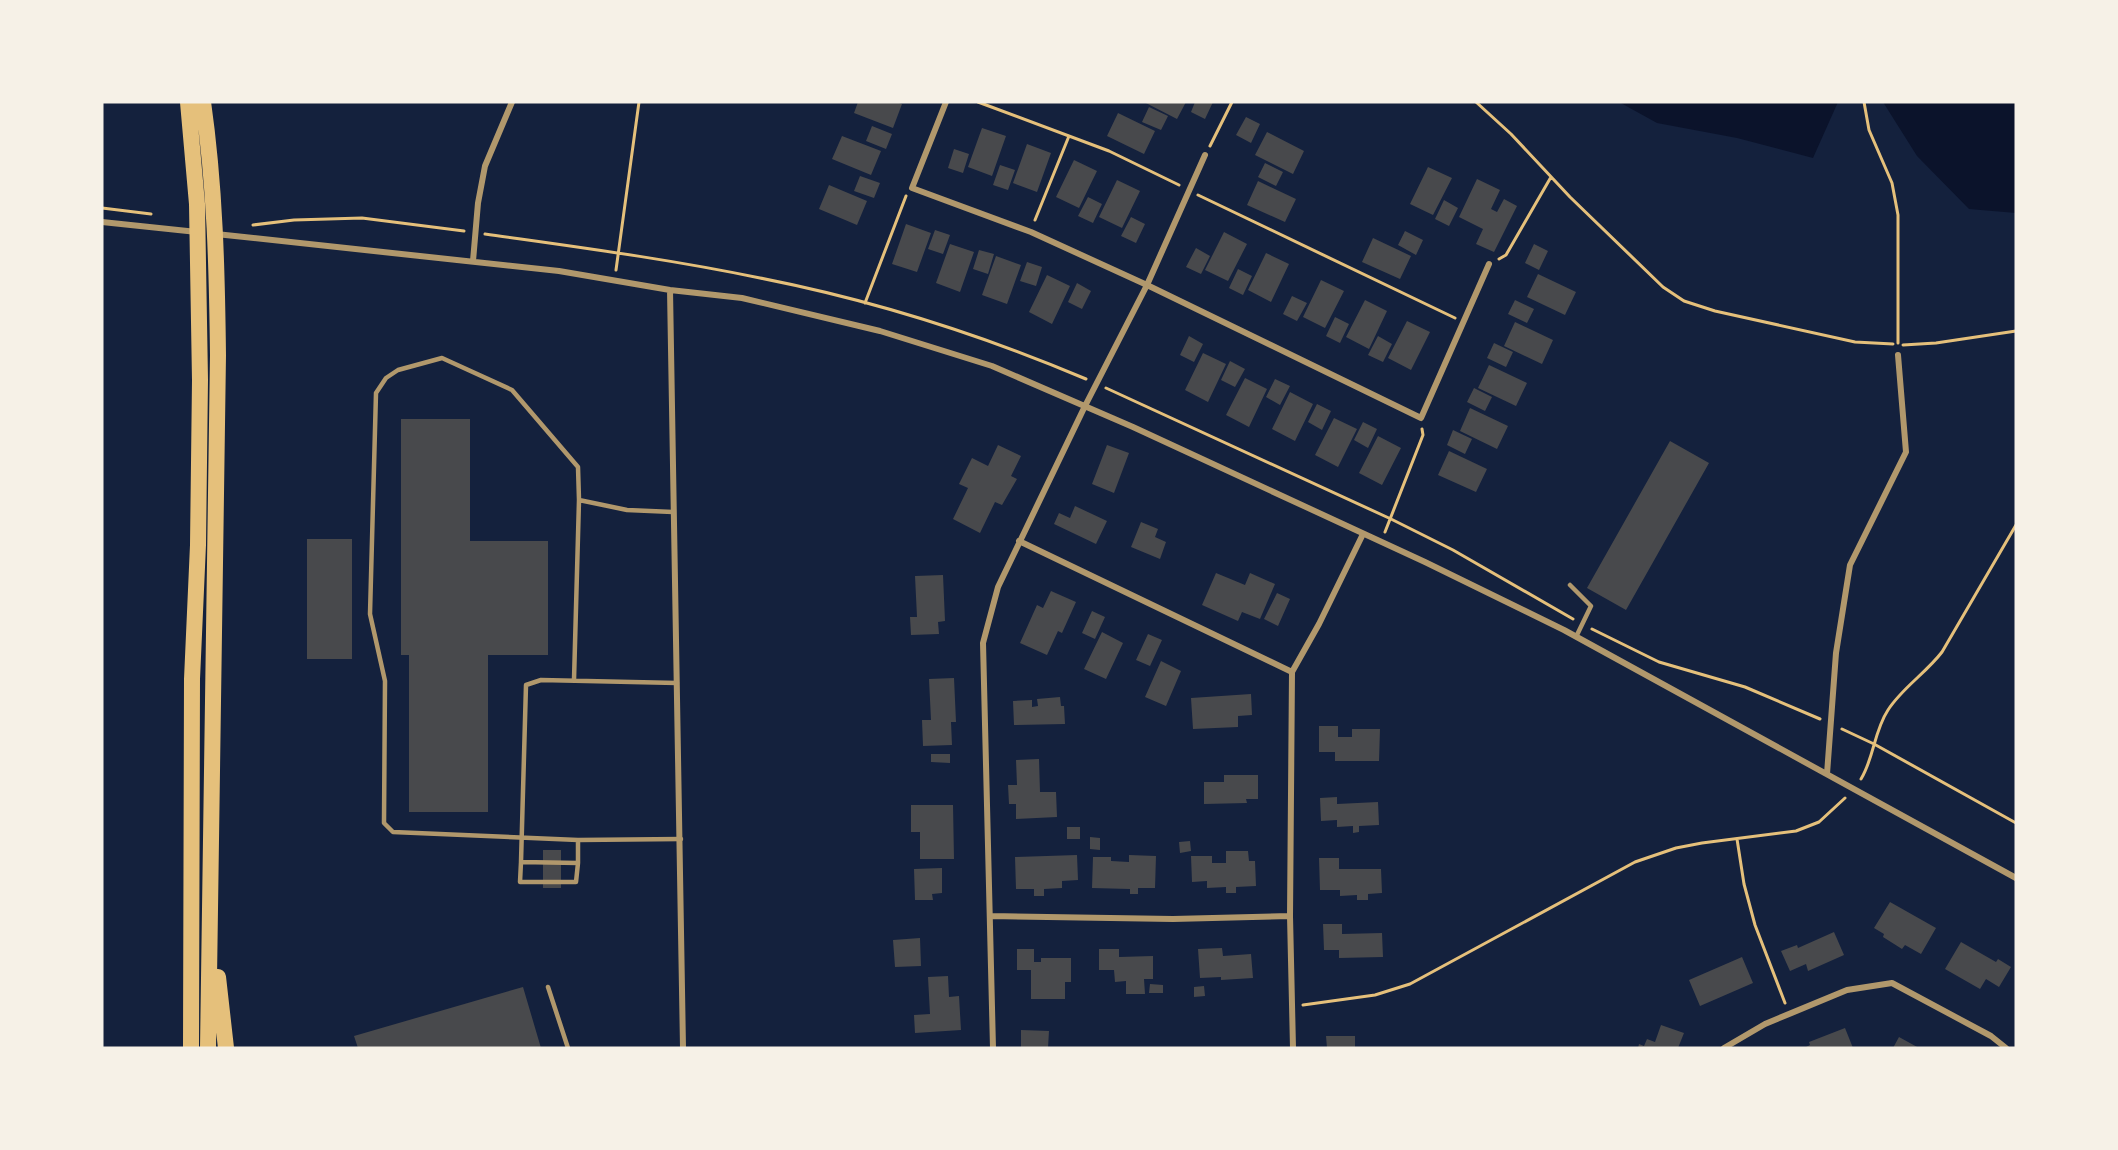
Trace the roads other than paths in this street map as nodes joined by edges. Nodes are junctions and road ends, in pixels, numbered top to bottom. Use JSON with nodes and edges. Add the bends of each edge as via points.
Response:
{"nodes":[{"id":1,"x":188,"y":102,"type":"edge"},
{"id":2,"x":203,"y":102,"type":"edge"},
{"id":3,"x":512,"y":102,"type":"edge"},
{"id":4,"x":946,"y":102,"type":"edge"},
{"id":5,"x":1205,"y":155,"type":"road end"},
{"id":6,"x":205,"y":206,"type":"junction"},
{"id":7,"x":102,"y":222,"type":"edge"},
{"id":8,"x":473,"y":261,"type":"junction"},
{"id":9,"x":1489,"y":264,"type":"road end"},
{"id":10,"x":1146,"y":285,"type":"junction"},
{"id":11,"x":670,"y":290,"type":"junction"},
{"id":12,"x":1898,"y":355,"type":"dead end"},
{"id":13,"x":1085,"y":406,"type":"junction"},
{"id":14,"x":579,"y":500,"type":"junction"},
{"id":15,"x":673,"y":512,"type":"junction"},
{"id":16,"x":1363,"y":534,"type":"junction"},
{"id":17,"x":1020,"y":542,"type":"junction"},
{"id":18,"x":1569,"y":585,"type":"dead end"},
{"id":19,"x":1576,"y":637,"type":"junction"},
{"id":20,"x":1292,"y":672,"type":"junction"},
{"id":21,"x":574,"y":681,"type":"junction"},
{"id":22,"x":677,"y":683,"type":"junction"},
{"id":23,"x":1827,"y":774,"type":"junction"},
{"id":24,"x":522,"y":838,"type":"junction"},
{"id":25,"x":681,"y":839,"type":"junction"},
{"id":26,"x":578,"y":840,"type":"junction"},
{"id":27,"x":211,"y":861,"type":"junction"},
{"id":28,"x":521,"y":862,"type":"junction"},
{"id":29,"x":578,"y":863,"type":"junction"},
{"id":30,"x":2016,"y":878,"type":"edge"},
{"id":31,"x":190,"y":916,"type":"junction"},
{"id":32,"x":990,"y":916,"type":"junction"},
{"id":33,"x":1290,"y":916,"type":"junction"},
{"id":34,"x":548,"y":987,"type":"dead end"},
{"id":35,"x":181,"y":1048,"type":"edge"},
{"id":36,"x":191,"y":1048,"type":"edge"},
{"id":37,"x":208,"y":1048,"type":"edge"},
{"id":38,"x":226,"y":1048,"type":"edge"},
{"id":39,"x":568,"y":1048,"type":"edge"},
{"id":40,"x":683,"y":1048,"type":"edge"},
{"id":41,"x":993,"y":1048,"type":"edge"},
{"id":42,"x":1293,"y":1048,"type":"edge"},
{"id":43,"x":1724,"y":1048,"type":"edge"},
{"id":44,"x":2006,"y":1048,"type":"edge"}],
"edges":[{"from":1,"to":6,"type":"highway"},
{"from":2,"to":6,"type":"highway","via":[[210,151]]},
{"from":3,"to":8,"type":"street","via":[[485,166]]},
{"from":4,"to":10,"type":"street","via":[[912,188],[1031,232]]},
{"from":5,"to":10,"type":"street"},
{"from":6,"to":27,"type":"highway","via":[[216,248],[218,399]]},
{"from":6,"to":31,"type":"highway","via":[[197,249],[200,380]]},
{"from":7,"to":8,"type":"street"},
{"from":8,"to":11,"type":"street"},
{"from":9,"to":10,"type":"street","via":[[1421,418]]},
{"from":10,"to":13,"type":"street"},
{"from":11,"to":13,"type":"street","via":[[742,298],[880,331],[992,366]]},
{"from":11,"to":15,"type":"street"},
{"from":12,"to":23,"type":"street","via":[[1906,452],[1850,565],[1836,653]]},
{"from":13,"to":16,"type":"street"},
{"from":13,"to":17,"type":"street"},
{"from":14,"to":15,"type":"lane","via":[[627,510]]},
{"from":14,"to":21,"type":"lane"},
{"from":14,"to":24,"type":"lane","via":[[578,467],[512,390],[442,358],[398,370],[386,378],[376,393],[370,614],[385,681],[384,823],[393,832]]},
{"from":15,"to":22,"type":"street"},
{"from":16,"to":19,"type":"street"},
{"from":16,"to":20,"type":"street"},
{"from":17,"to":20,"type":"street"},
{"from":17,"to":32,"type":"street","via":[[998,587],[983,643]]},
{"from":18,"to":19,"type":"lane","via":[[1592,606]]},
{"from":19,"to":23,"type":"street"},
{"from":20,"to":33,"type":"street"},
{"from":21,"to":22,"type":"lane"},
{"from":21,"to":24,"type":"lane","via":[[541,680],[526,686]]},
{"from":22,"to":25,"type":"street"},
{"from":23,"to":30,"type":"street"},
{"from":24,"to":26,"type":"lane"},
{"from":24,"to":28,"type":"lane"},
{"from":25,"to":26,"type":"lane"},
{"from":25,"to":40,"type":"street"},
{"from":26,"to":29,"type":"lane"},
{"from":27,"to":37,"type":"highway"},
{"from":27,"to":38,"type":"highway","via":[[215,949]]},
{"from":28,"to":29,"type":"lane"},
{"from":28,"to":29,"type":"lane","via":[[520,882],[576,882]]},
{"from":31,"to":35,"type":"highway"},
{"from":31,"to":36,"type":"highway"},
{"from":32,"to":33,"type":"street","via":[[1173,920]]},
{"from":32,"to":41,"type":"street"},
{"from":33,"to":42,"type":"street"},
{"from":34,"to":39,"type":"lane"},
{"from":43,"to":44,"type":"street","via":[[1765,1024],[1847,990],[1892,983]]}]}
